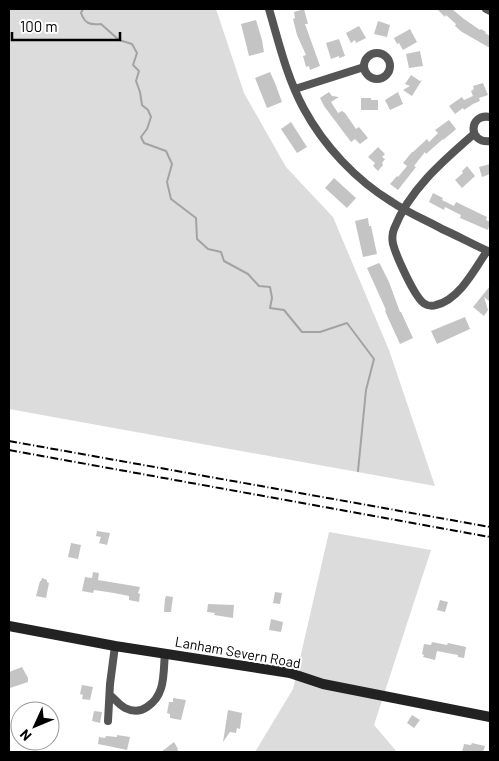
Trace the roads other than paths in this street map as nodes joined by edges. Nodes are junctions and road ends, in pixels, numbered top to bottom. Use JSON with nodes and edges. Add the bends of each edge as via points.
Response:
{"nodes":[{"id":1,"x":269,"y":9,"type":"edge"},
{"id":2,"x":486,"y":9,"type":"edge"},
{"id":3,"x":490,"y":11,"type":"edge"},
{"id":4,"x":364,"y":67,"type":"dead end"},
{"id":5,"x":295,"y":89,"type":"junction"},
{"id":6,"x":490,"y":117,"type":"edge"},
{"id":7,"x":474,"y":134,"type":"junction"},
{"id":8,"x":490,"y":141,"type":"edge"},
{"id":9,"x":404,"y":209,"type":"junction"},
{"id":10,"x":489,"y":251,"type":"edge"},
{"id":11,"x":9,"y":626,"type":"edge"},
{"id":12,"x":115,"y":646,"type":"junction"},
{"id":13,"x":165,"y":653,"type":"junction"},
{"id":14,"x":110,"y":695,"type":"junction"},
{"id":15,"x":490,"y":717,"type":"edge"},
{"id":16,"x":108,"y":721,"type":"dead end"}],
"edges":[{"from":1,"to":5,"type":"street"},
{"from":2,"to":3,"type":"street"},
{"from":4,"to":5,"type":"street"},
{"from":5,"to":9,"type":"street","via":[[313,125],[334,152],[375,191]]},
{"from":6,"to":7,"type":"street","via":[[478,119]]},
{"from":7,"to":8,"type":"street","via":[[483,142]]},
{"from":7,"to":9,"type":"street","via":[[433,171]]},
{"from":9,"to":10,"type":"street"},
{"from":9,"to":10,"type":"street","via":[[393,231],[394,246],[414,291],[429,306],[457,293]]},
{"from":11,"to":12,"type":"main road","name":"Lanham Severn Road"},
{"from":12,"to":13,"type":"main road","name":"Lanham Severn Road"},
{"from":12,"to":14,"type":"street"},
{"from":13,"to":14,"type":"street","via":[[162,687],[152,703],[142,710],[132,711]]},
{"from":13,"to":15,"type":"main road","name":"Lanham Severn Road","via":[[290,673],[323,684]]},
{"from":14,"to":16,"type":"street"}]}
